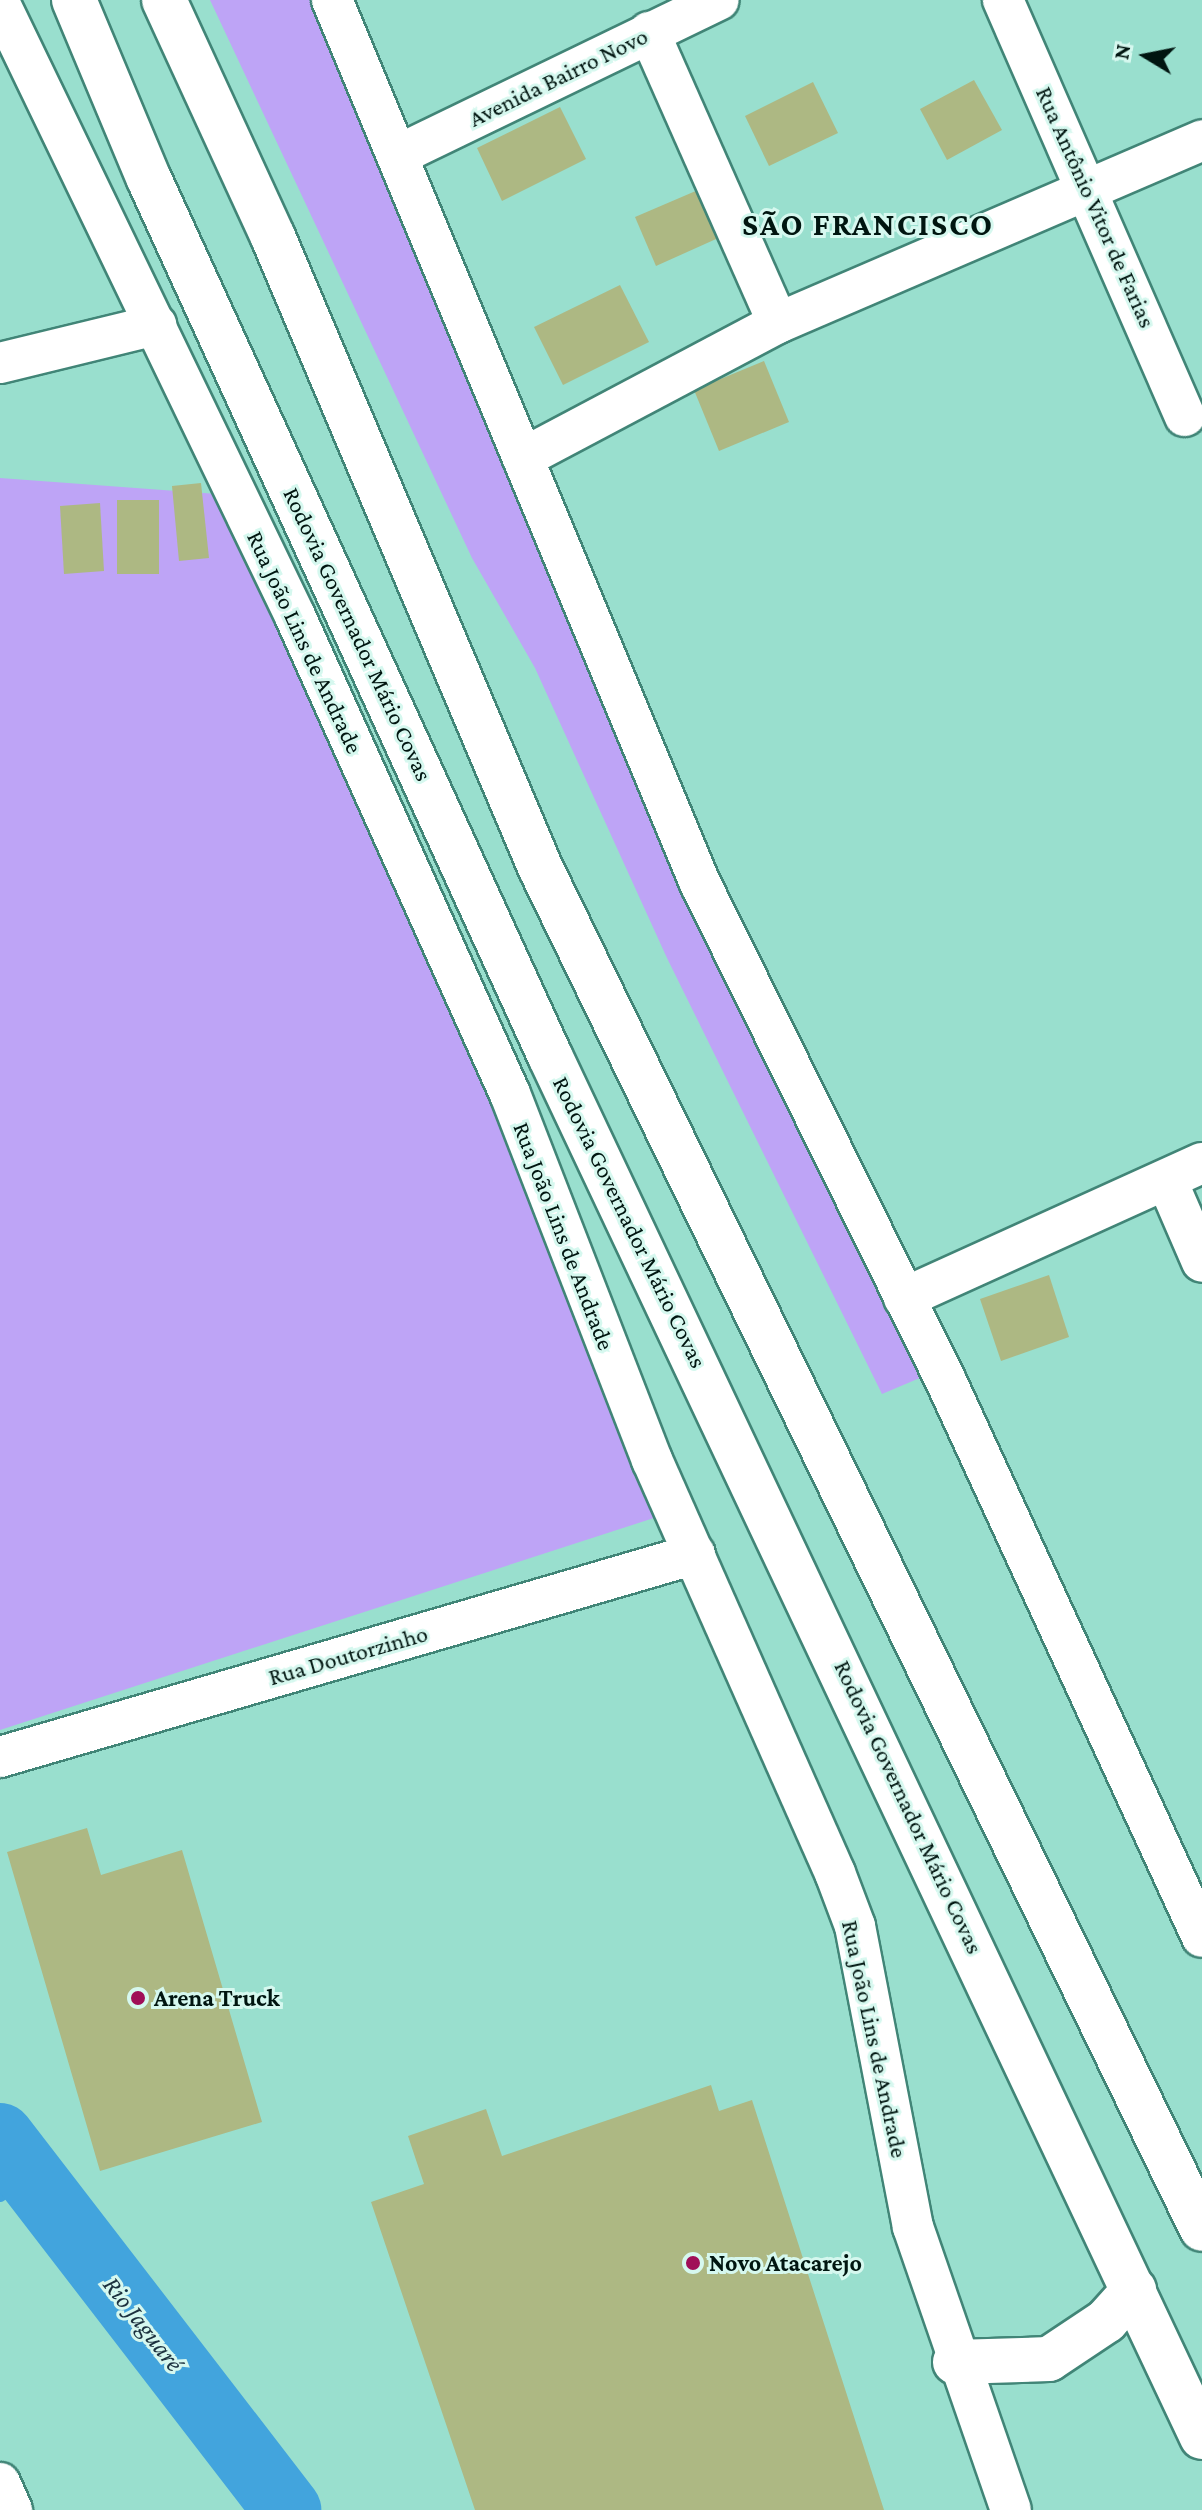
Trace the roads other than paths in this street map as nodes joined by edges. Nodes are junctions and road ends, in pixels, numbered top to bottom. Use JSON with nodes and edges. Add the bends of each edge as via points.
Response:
{"nodes":[{"id":1,"x":74,"y":0,"type":"edge"},
{"id":2,"x":164,"y":0,"type":"edge"},
{"id":3,"x":332,"y":0,"type":"edge"},
{"id":4,"x":718,"y":0,"type":"edge"},
{"id":5,"x":1003,"y":0,"type":"edge"},
{"id":6,"x":0,"y":4,"type":"edge"},
{"id":7,"x":649,"y":32,"type":"junction"},
{"id":8,"x":12,"y":58,"type":"edge"},
{"id":9,"x":1202,"y":140,"type":"edge"},
{"id":10,"x":398,"y":155,"type":"junction"},
{"id":11,"x":1088,"y":185,"type":"junction"},
{"id":12,"x":778,"y":323,"type":"junction"},
{"id":13,"x":156,"y":325,"type":"junction"},
{"id":14,"x":0,"y":363,"type":"edge"},
{"id":15,"x":1185,"y":416,"type":"dead end"},
{"id":16,"x":523,"y":458,"type":"junction"},
{"id":17,"x":1202,"y":1163,"type":"edge"},
{"id":18,"x":1167,"y":1181,"type":"junction"},
{"id":19,"x":1202,"y":1262,"type":"edge"},
{"id":20,"x":904,"y":1298,"type":"junction"},
{"id":21,"x":695,"y":1554,"type":"junction"},
{"id":22,"x":0,"y":1757,"type":"edge"},
{"id":23,"x":1202,"y":1937,"type":"edge"},
{"id":24,"x":1202,"y":2229,"type":"edge"},
{"id":25,"x":1134,"y":2290,"type":"junction"},
{"id":26,"x":955,"y":2362,"type":"junction"},
{"id":27,"x":1202,"y":2437,"type":"edge"},
{"id":28,"x":0,"y":2483,"type":"edge"},
{"id":29,"x":12,"y":2510,"type":"edge"},
{"id":30,"x":1011,"y":2510,"type":"edge"}],
"edges":[{"from":1,"to":25,"type":"highway","name":"Rodovia Governador Mário Covas","via":[[149,179],[550,1056]]},
{"from":2,"to":24,"type":"highway","via":[[273,237],[540,867]]},
{"from":3,"to":10,"type":"street"},
{"from":4,"to":7,"type":"street","name":"Avenida Bairro Novo"},
{"from":5,"to":11,"type":"street","name":"Rua Antônio Vitor de Farias"},
{"from":6,"to":8,"type":"street","name":"Rua João Lins de Andrade"},
{"from":7,"to":10,"type":"street","name":"Avenida Bairro Novo"},
{"from":7,"to":12,"type":"street"},
{"from":8,"to":13,"type":"street","name":"Rua João Lins de Andrade"},
{"from":9,"to":11,"type":"street"},
{"from":10,"to":16,"type":"street"},
{"from":11,"to":12,"type":"street"},
{"from":11,"to":15,"type":"street","name":"Rua Antônio Vitor de Farias"},
{"from":12,"to":16,"type":"street"},
{"from":13,"to":14,"type":"street"},
{"from":13,"to":21,"type":"street","name":"Rua João Lins de Andrade","via":[[295,616],[510,1094],[600,1334]]},
{"from":16,"to":20,"type":"street","via":[[700,883]]},
{"from":17,"to":18,"type":"street"},
{"from":18,"to":19,"type":"street"},
{"from":18,"to":20,"type":"street"},
{"from":20,"to":23,"type":"street"},
{"from":21,"to":22,"type":"street","name":"Rua Doutorzinho"},
{"from":21,"to":26,"type":"street","name":"Rua João Lins de Andrade","via":[[855,1926],[913,2227]]},
{"from":25,"to":26,"type":"highway","via":[[1106,2321],[1049,2359]]},
{"from":25,"to":27,"type":"highway","name":"Rodovia Governador Mário Covas"},
{"from":26,"to":30,"type":"street","name":"Rua João Lins de Andrade"},
{"from":28,"to":29,"type":"street"}]}
